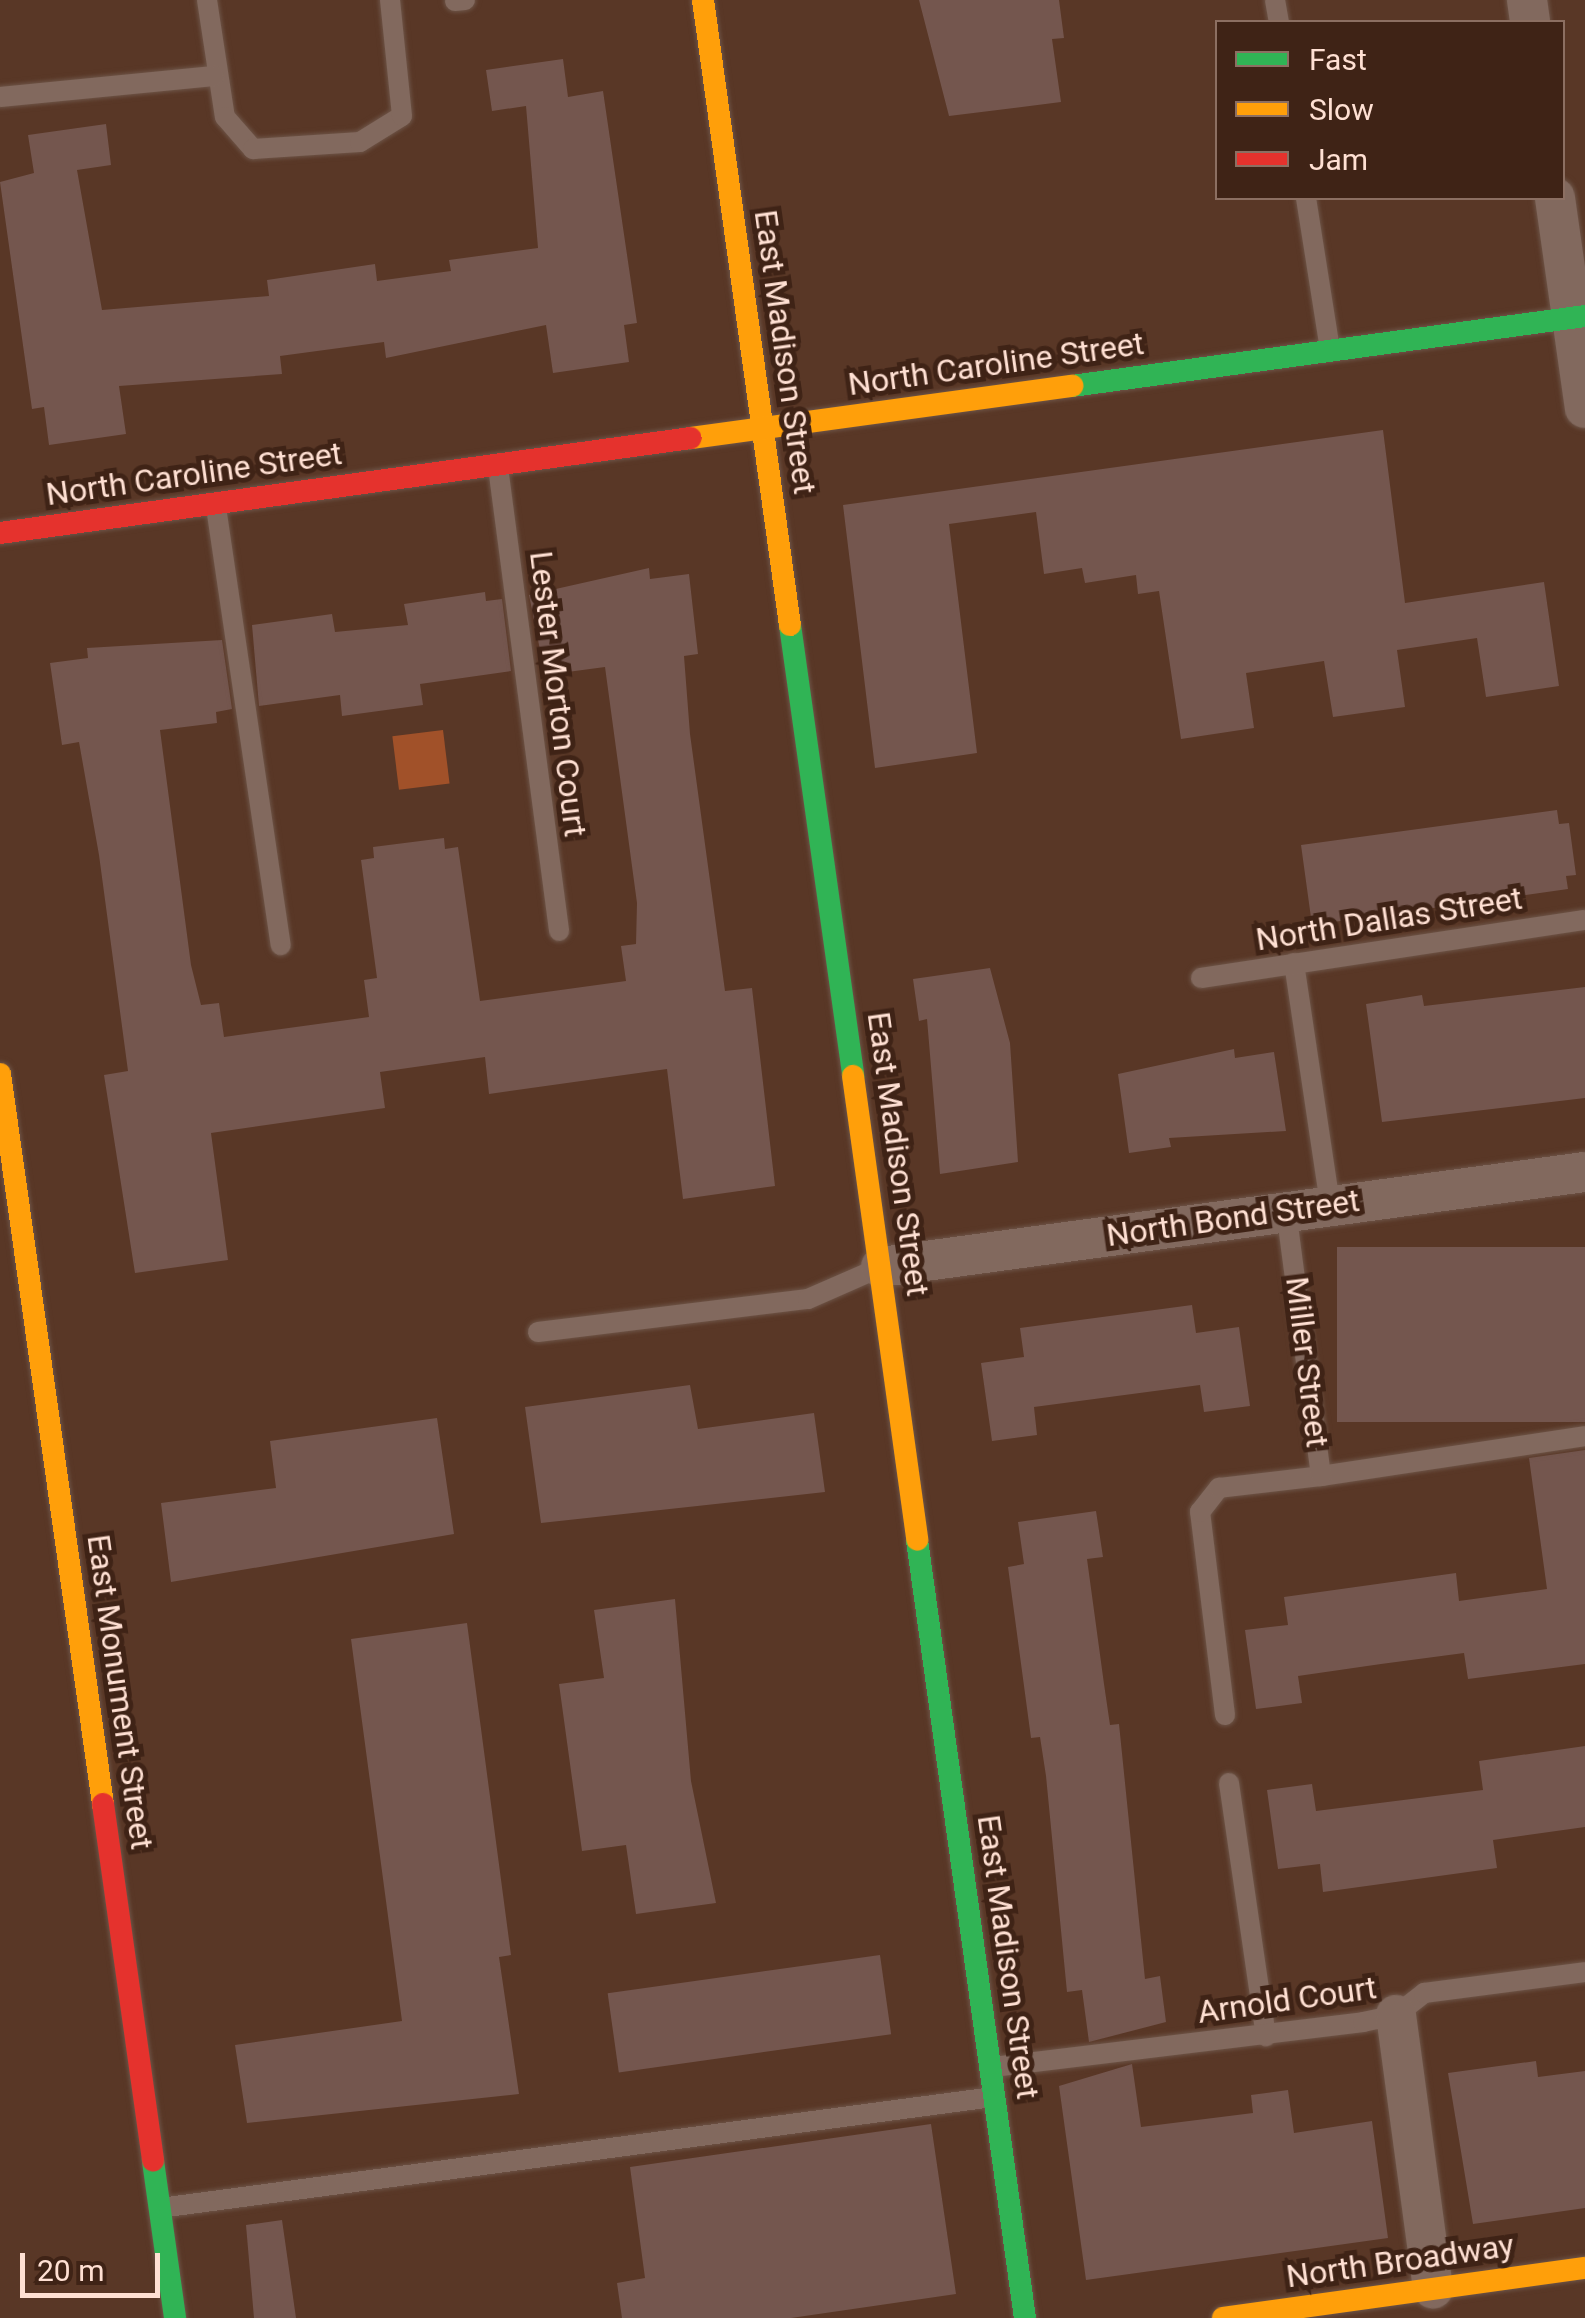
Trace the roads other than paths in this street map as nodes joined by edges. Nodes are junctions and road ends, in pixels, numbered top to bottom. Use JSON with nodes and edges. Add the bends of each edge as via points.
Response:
{"nodes":[{"id":1,"x":207,"y":0,"type":"edge"},
{"id":2,"x":390,"y":0,"type":"edge"},
{"id":3,"x":464,"y":0,"type":"edge"},
{"id":4,"x":703,"y":0,"type":"edge"},
{"id":5,"x":456,"y":1,"type":"edge"},
{"id":6,"x":214,"y":76,"type":"junction"},
{"id":7,"x":0,"y":97,"type":"edge"},
{"id":8,"x":1306,"y":200,"type":"edge"},
{"id":9,"x":1555,"y":200,"type":"edge"},
{"id":10,"x":1578,"y":317,"type":"edge"},
{"id":11,"x":1330,"y":351,"type":"junction"},
{"id":12,"x":1585,"y":408,"type":"edge"},
{"id":13,"x":763,"y":428,"type":"junction"},
{"id":14,"x":498,"y":465,"type":"junction"},
{"id":15,"x":215,"y":504,"type":"junction"},
{"id":16,"x":0,"y":534,"type":"edge"},
{"id":17,"x":1585,"y":920,"type":"edge"},
{"id":18,"x":559,"y":931,"type":"dead end"},
{"id":19,"x":281,"y":945,"type":"dead end"},
{"id":20,"x":1294,"y":963,"type":"junction"},
{"id":21,"x":1201,"y":978,"type":"dead end"},
{"id":22,"x":0,"y":1074,"type":"edge"},
{"id":23,"x":1585,"y":1172,"type":"edge"},
{"id":24,"x":1330,"y":1205,"type":"junction"},
{"id":25,"x":1286,"y":1211,"type":"junction"},
{"id":26,"x":881,"y":1267,"type":"junction"},
{"id":27,"x":538,"y":1332,"type":"dead end"},
{"id":28,"x":1585,"y":1436,"type":"edge"},
{"id":29,"x":1321,"y":1476,"type":"junction"},
{"id":30,"x":1225,"y":1714,"type":"dead end"},
{"id":31,"x":1229,"y":1783,"type":"dead end"},
{"id":32,"x":1585,"y":1972,"type":"edge"},
{"id":33,"x":1396,"y":2015,"type":"junction"},
{"id":34,"x":1266,"y":2036,"type":"junction"},
{"id":35,"x":990,"y":2067,"type":"junction"},
{"id":36,"x":995,"y":2097,"type":"junction"},
{"id":37,"x":158,"y":2208,"type":"junction"},
{"id":38,"x":1585,"y":2268,"type":"edge"},
{"id":39,"x":1433,"y":2289,"type":"junction"},
{"id":40,"x":176,"y":2318,"type":"edge"},
{"id":41,"x":1025,"y":2318,"type":"edge"},
{"id":42,"x":1224,"y":2318,"type":"edge"}],
"edges":[{"from":1,"to":6,"type":"lane"},
{"from":2,"to":6,"type":"lane","via":[[402,116],[386,134],[253,149],[225,116]]},
{"from":3,"to":5,"type":"lane"},
{"from":4,"to":13,"type":"main road","name":"East Madison Street"},
{"from":6,"to":7,"type":"lane"},
{"from":8,"to":11,"type":"lane"},
{"from":9,"to":10,"type":"street"},
{"from":10,"to":11,"type":"main road","name":"North Caroline Street"},
{"from":10,"to":12,"type":"street"},
{"from":11,"to":13,"type":"main road","name":"North Caroline Street"},
{"from":13,"to":14,"type":"main road","name":"North Caroline Street"},
{"from":13,"to":26,"type":"main road","name":"East Madison Street"},
{"from":14,"to":15,"type":"main road","name":"North Caroline Street"},
{"from":14,"to":18,"type":"lane","name":"Lester Morton Court"},
{"from":15,"to":16,"type":"main road","name":"North Caroline Street"},
{"from":15,"to":19,"type":"lane"},
{"from":17,"to":20,"type":"lane","name":"North Dallas Street"},
{"from":20,"to":21,"type":"lane","name":"North Dallas Street"},
{"from":20,"to":24,"type":"lane"},
{"from":22,"to":37,"type":"main road","name":"East Monument Street"},
{"from":23,"to":24,"type":"street","name":"North Bond Street"},
{"from":24,"to":25,"type":"street","name":"North Bond Street"},
{"from":25,"to":26,"type":"street","name":"North Bond Street"},
{"from":25,"to":29,"type":"lane","name":"Miller Street"},
{"from":26,"to":27,"type":"lane","via":[[808,1298]]},
{"from":26,"to":35,"type":"main road","name":"East Madison Street"},
{"from":28,"to":29,"type":"lane"},
{"from":29,"to":30,"type":"lane","name":"Miller Street","via":[[1219,1488],[1200,1512]]},
{"from":31,"to":34,"type":"lane"},
{"from":32,"to":33,"type":"lane","name":"Arnold Court","via":[[1424,1993]]},
{"from":33,"to":34,"type":"lane","name":"Arnold Court"},
{"from":33,"to":39,"type":"street"},
{"from":34,"to":35,"type":"lane","name":"Arnold Court"},
{"from":35,"to":36,"type":"main road","name":"East Madison Street"},
{"from":36,"to":37,"type":"lane"},
{"from":36,"to":41,"type":"main road","name":"East Madison Street"},
{"from":37,"to":40,"type":"main road","name":"East Monument Street"},
{"from":38,"to":39,"type":"main road","name":"North Broadway"},
{"from":39,"to":42,"type":"main road","name":"North Broadway"}]}
